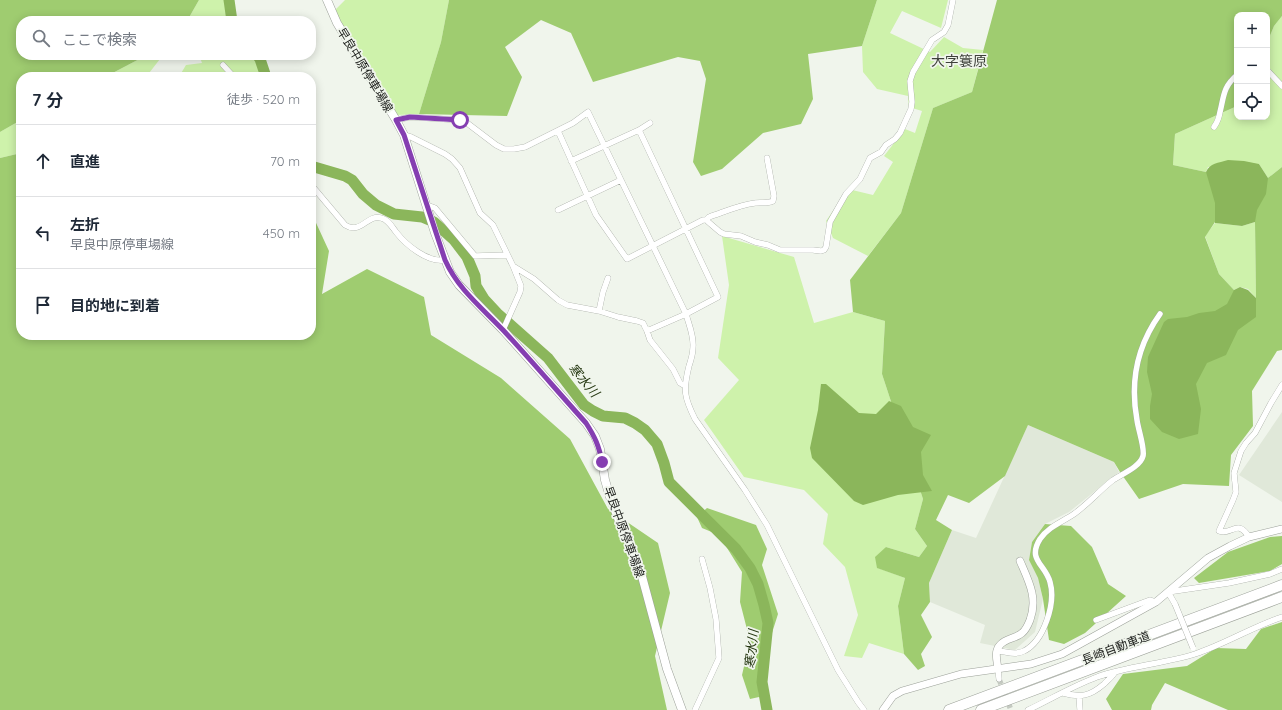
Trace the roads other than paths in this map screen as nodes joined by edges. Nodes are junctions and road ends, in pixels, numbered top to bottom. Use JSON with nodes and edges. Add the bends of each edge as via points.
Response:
{"nodes":[{"id":1,"x":327,"y":0,"type":"edge"},
{"id":2,"x":953,"y":0,"type":"edge"},
{"id":3,"x":223,"y":65,"type":"dead end"},
{"id":4,"x":229,"y":72,"type":"edge"},
{"id":5,"x":1270,"y":73,"type":"edge"},
{"id":6,"x":1234,"y":78,"type":"edge"},
{"id":7,"x":1282,"y":86,"type":"edge"},
{"id":8,"x":396,"y":120,"type":"junction"},
{"id":9,"x":650,"y":123,"type":"dead end"},
{"id":10,"x":1214,"y":127,"type":"dead end"},
{"id":11,"x":639,"y":130,"type":"junction"},
{"id":12,"x":558,"y":131,"type":"junction"},
{"id":13,"x":404,"y":135,"type":"junction"},
{"id":14,"x":604,"y":146,"type":"junction"},
{"id":15,"x":766,"y":158,"type":"dead end"},
{"id":16,"x":571,"y":161,"type":"junction"},
{"id":17,"x":621,"y":180,"type":"junction"},
{"id":18,"x":316,"y":191,"type":"edge"},
{"id":19,"x":588,"y":196,"type":"junction"},
{"id":20,"x":427,"y":206,"type":"junction"},
{"id":21,"x":558,"y":210,"type":"dead end"},
{"id":22,"x":706,"y":220,"type":"junction"},
{"id":23,"x":685,"y":229,"type":"junction"},
{"id":24,"x":652,"y":246,"type":"junction"},
{"id":25,"x":507,"y":255,"type":"junction"},
{"id":26,"x":445,"y":260,"type":"junction"},
{"id":27,"x":513,"y":266,"type":"junction"},
{"id":28,"x":608,"y":278,"type":"dead end"},
{"id":29,"x":599,"y":311,"type":"junction"},
{"id":30,"x":686,"y":314,"type":"junction"},
{"id":31,"x":1160,"y":314,"type":"dead end"},
{"id":32,"x":504,"y":328,"type":"junction"},
{"id":33,"x":647,"y":331,"type":"junction"},
{"id":34,"x":1282,"y":385,"type":"edge"},
{"id":35,"x":685,"y":386,"type":"junction"},
{"id":36,"x":1282,"y":529,"type":"edge"},
{"id":37,"x":1249,"y":537,"type":"junction"},
{"id":38,"x":702,"y":559,"type":"dead end"},
{"id":39,"x":1020,"y":561,"type":"dead end"},
{"id":40,"x":1282,"y":569,"type":"edge"},
{"id":41,"x":1282,"y":585,"type":"edge"},
{"id":42,"x":1168,"y":592,"type":"junction"},
{"id":43,"x":1282,"y":597,"type":"edge"},
{"id":44,"x":1156,"y":602,"type":"junction"},
{"id":45,"x":1282,"y":617,"type":"edge"},
{"id":46,"x":1096,"y":620,"type":"dead end"},
{"id":47,"x":997,"y":651,"type":"junction"},
{"id":48,"x":1193,"y":651,"type":"junction"},
{"id":49,"x":998,"y":668,"type":"junction"},
{"id":50,"x":1115,"y":672,"type":"junction"},
{"id":51,"x":999,"y":679,"type":"tunnel mouth"},
{"id":52,"x":1062,"y":693,"type":"junction"},
{"id":53,"x":1079,"y":696,"type":"junction"},
{"id":54,"x":1035,"y":709,"type":"edge"},
{"id":55,"x":682,"y":710,"type":"edge"},
{"id":56,"x":695,"y":710,"type":"edge"},
{"id":57,"x":864,"y":710,"type":"edge"},
{"id":58,"x":883,"y":710,"type":"edge"},
{"id":59,"x":950,"y":710,"type":"edge"},
{"id":60,"x":980,"y":710,"type":"edge"},
{"id":61,"x":1028,"y":710,"type":"edge"},
{"id":62,"x":1080,"y":710,"type":"edge"}],
"edges":[{"from":1,"to":8,"type":"main road","name":"早良中原停車場線","via":[[337,23]]},
{"from":2,"to":22,"type":"street","via":[[948,25],[944,32],[932,40],[911,76],[911,109],[900,133],[881,152],[870,158],[860,179],[846,194],[830,222],[824,250],[780,250],[741,236],[724,234]]},
{"from":3,"to":4,"type":"street"},
{"from":5,"to":7,"type":"street"},
{"from":6,"to":10,"type":"street","via":[[1224,92]]},
{"from":8,"to":12,"type":"street","via":[[410,117],[460,120],[504,149],[525,147]]},
{"from":8,"to":13,"type":"main road","name":"早良中原停車場線"},
{"from":9,"to":11,"type":"street"},
{"from":11,"to":14,"type":"street"},
{"from":11,"to":23,"type":"street"},
{"from":12,"to":14,"type":"street","via":[[588,112]]},
{"from":12,"to":16,"type":"street"},
{"from":13,"to":20,"type":"main road","name":"早良中原停車場線"},
{"from":13,"to":25,"type":"street","via":[[411,136],[445,154],[460,168],[480,213],[492,225]]},
{"from":14,"to":16,"type":"street"},
{"from":14,"to":17,"type":"street"},
{"from":15,"to":22,"type":"street","via":[[773,201],[737,207]]},
{"from":16,"to":19,"type":"street"},
{"from":17,"to":19,"type":"street"},
{"from":17,"to":24,"type":"street"},
{"from":18,"to":26,"type":"street","via":[[349,228],[359,227],[374,218],[383,218],[409,247],[433,260]]},
{"from":19,"to":21,"type":"street"},
{"from":19,"to":24,"type":"street","via":[[596,215],[628,259]]},
{"from":20,"to":25,"type":"street","via":[[435,208],[475,256]]},
{"from":20,"to":26,"type":"main road","name":"早良中原停車場線"},
{"from":22,"to":23,"type":"street"},
{"from":23,"to":24,"type":"street"},
{"from":23,"to":30,"type":"street","via":[[718,297]]},
{"from":24,"to":30,"type":"street"},
{"from":25,"to":27,"type":"street"},
{"from":26,"to":32,"type":"main road","name":"早良中原停車場線","via":[[459,285]]},
{"from":27,"to":29,"type":"street","via":[[567,305]]},
{"from":27,"to":32,"type":"street","via":[[521,286]]},
{"from":28,"to":29,"type":"street"},
{"from":29,"to":33,"type":"street","via":[[638,320]]},
{"from":30,"to":33,"type":"street"},
{"from":30,"to":35,"type":"street","via":[[693,348]]},
{"from":31,"to":47,"type":"street","via":[[1143,346],[1134,379],[1136,416],[1143,455],[1133,468],[1113,480],[1074,514],[1056,524],[1041,538],[1035,555],[1050,583],[1050,615],[1038,639],[1023,652]]},
{"from":32,"to":55,"type":"main road","name":"早良中原停車場線","via":[[595,436],[610,497],[640,569],[667,669]]},
{"from":33,"to":35,"type":"street","via":[[650,340],[673,369],[680,383]]},
{"from":34,"to":37,"type":"street","via":[[1255,433],[1241,451],[1234,473],[1235,496],[1219,531],[1241,528]]},
{"from":35,"to":57,"type":"street","via":[[685,395],[695,419],[768,525],[838,670]]},
{"from":36,"to":37,"type":"street"},
{"from":37,"to":42,"type":"street","via":[[1208,558]]},
{"from":38,"to":56,"type":"street","via":[[716,619],[719,658]]},
{"from":39,"to":47,"type":"street","via":[[1034,599],[1033,612],[1023,633],[999,645]]},
{"from":40,"to":42,"type":"street","via":[[1229,583]]},
{"from":41,"to":59,"type":"highway","name":"長崎自動車道"},
{"from":42,"to":44,"type":"street"},
{"from":42,"to":48,"type":"street","bridge":true},
{"from":43,"to":60,"type":"highway","name":"長崎自動車道"},
{"from":44,"to":46,"type":"street","via":[[1150,600]]},
{"from":44,"to":49,"type":"street","via":[[1062,654],[1031,664]]},
{"from":45,"to":48,"type":"street","via":[[1218,646]]},
{"from":47,"to":49,"type":"street"},
{"from":48,"to":50,"type":"street"},
{"from":49,"to":51,"type":"street"},
{"from":49,"to":58,"type":"street","via":[[962,674],[902,691],[893,696]]},
{"from":50,"to":52,"type":"street"},
{"from":50,"to":53,"type":"street","via":[[1097,690]]},
{"from":52,"to":53,"type":"street"},
{"from":52,"to":54,"type":"street"},
{"from":53,"to":62,"type":"street"},
{"from":54,"to":61,"type":"street"}]}
